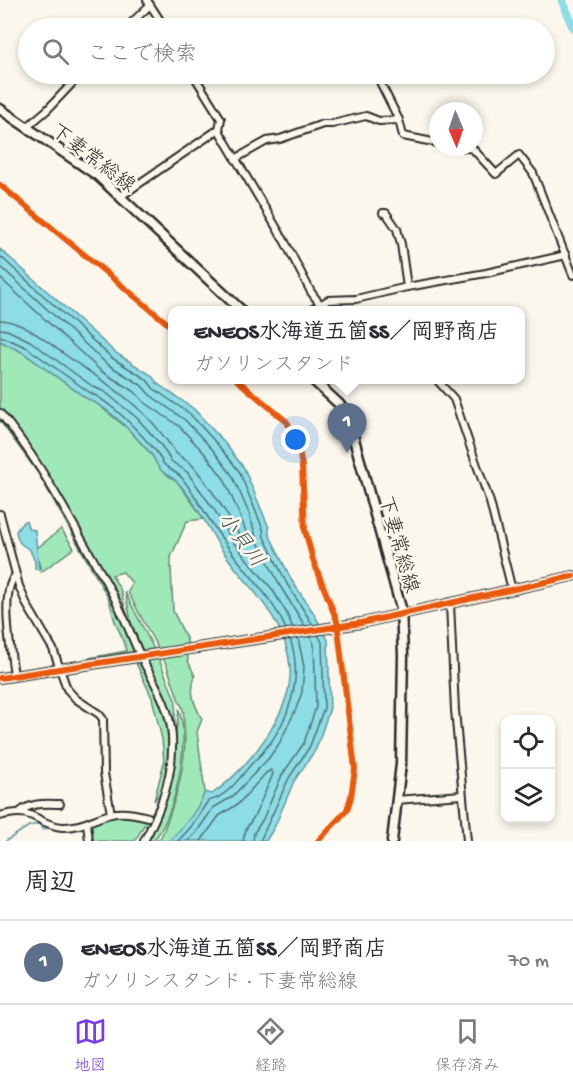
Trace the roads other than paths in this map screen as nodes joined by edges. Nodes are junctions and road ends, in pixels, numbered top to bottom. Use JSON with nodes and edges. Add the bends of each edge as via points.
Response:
{"nodes":[{"id":1,"x":149,"y":3,"type":"edge"},
{"id":2,"x":135,"y":18,"type":"edge"},
{"id":3,"x":159,"y":18,"type":"edge"},
{"id":4,"x":72,"y":84,"type":"edge"},
{"id":5,"x":199,"y":84,"type":"edge"},
{"id":6,"x":381,"y":84,"type":"edge"},
{"id":7,"x":0,"y":110,"type":"edge"},
{"id":8,"x":399,"y":120,"type":"junction"},
{"id":9,"x":27,"y":127,"type":"junction"},
{"id":10,"x":219,"y":129,"type":"junction"},
{"id":11,"x":429,"y":141,"type":"edge"},
{"id":12,"x":479,"y":156,"type":"edge"},
{"id":13,"x":235,"y":159,"type":"junction"},
{"id":14,"x":121,"y":196,"type":"junction"},
{"id":15,"x":383,"y":213,"type":"dead end"},
{"id":16,"x":566,"y":255,"type":"junction"},
{"id":17,"x":573,"y":275,"type":"edge"},
{"id":18,"x":407,"y":287,"type":"junction"},
{"id":19,"x":320,"y":304,"type":"junction"},
{"id":20,"x":237,"y":306,"type":"edge"},
{"id":21,"x":317,"y":306,"type":"edge"},
{"id":22,"x":324,"y":306,"type":"edge"},
{"id":23,"x":317,"y":384,"type":"edge"},
{"id":24,"x":441,"y":384,"type":"edge"},
{"id":25,"x":0,"y":413,"type":"edge"},
{"id":26,"x":0,"y":514,"type":"edge"},
{"id":27,"x":8,"y":551,"type":"junction"},
{"id":28,"x":0,"y":552,"type":"edge"},
{"id":29,"x":15,"y":576,"type":"junction"},
{"id":30,"x":573,"y":576,"type":"edge"},
{"id":31,"x":512,"y":590,"type":"junction"},
{"id":32,"x":450,"y":604,"type":"junction"},
{"id":33,"x":402,"y":615,"type":"junction"},
{"id":34,"x":143,"y":656,"type":"junction"},
{"id":35,"x":60,"y":668,"type":"junction"},
{"id":36,"x":14,"y":675,"type":"junction"},
{"id":37,"x":0,"y":678,"type":"edge"},
{"id":38,"x":462,"y":795,"type":"junction"},
{"id":39,"x":396,"y":800,"type":"junction"},
{"id":40,"x":60,"y":804,"type":"dead end"},
{"id":41,"x":20,"y":812,"type":"junction"},
{"id":42,"x":111,"y":814,"type":"junction"},
{"id":43,"x":0,"y":816,"type":"edge"},
{"id":44,"x":148,"y":817,"type":"dead end"},
{"id":45,"x":87,"y":823,"type":"junction"},
{"id":46,"x":89,"y":841,"type":"edge"},
{"id":47,"x":144,"y":841,"type":"edge"},
{"id":48,"x":392,"y":841,"type":"edge"},
{"id":49,"x":467,"y":841,"type":"edge"}],
"edges":[{"from":1,"to":2,"type":"street"},
{"from":1,"to":3,"type":"street"},
{"from":4,"to":9,"type":"street"},
{"from":5,"to":10,"type":"street","via":[[221,119]]},
{"from":6,"to":8,"type":"street"},
{"from":7,"to":9,"type":"main road","name":"下妻常総線"},
{"from":8,"to":11,"type":"street","via":[[403,136]]},
{"from":8,"to":13,"type":"street","via":[[379,121],[366,116],[324,124],[267,141]]},
{"from":9,"to":14,"type":"main road","name":"下妻常総線"},
{"from":10,"to":13,"type":"street"},
{"from":10,"to":14,"type":"street"},
{"from":12,"to":16,"type":"street","via":[[496,174],[519,155],[533,174]]},
{"from":13,"to":19,"type":"street"},
{"from":14,"to":20,"type":"main road","name":"下妻常総線"},
{"from":15,"to":18,"type":"street","via":[[397,229]]},
{"from":16,"to":17,"type":"street"},
{"from":16,"to":18,"type":"street"},
{"from":18,"to":19,"type":"street"},
{"from":19,"to":21,"type":"street"},
{"from":19,"to":22,"type":"street"},
{"from":23,"to":33,"type":"main road","name":"下妻常総線","via":[[347,414]]},
{"from":24,"to":31,"type":"street","via":[[454,399],[490,502]]},
{"from":25,"to":34,"type":"street","via":[[53,490]]},
{"from":26,"to":27,"type":"street"},
{"from":27,"to":28,"type":"street"},
{"from":27,"to":29,"type":"street"},
{"from":29,"to":35,"type":"street"},
{"from":29,"to":36,"type":"street","via":[[6,598]]},
{"from":30,"to":31,"type":"street"},
{"from":31,"to":32,"type":"street"},
{"from":32,"to":33,"type":"street"},
{"from":32,"to":38,"type":"street"},
{"from":33,"to":34,"type":"street"},
{"from":33,"to":39,"type":"main road","name":"下妻常総線","via":[[401,764]]},
{"from":34,"to":35,"type":"street"},
{"from":34,"to":47,"type":"street","via":[[160,690],[172,737],[167,786]]},
{"from":35,"to":36,"type":"street"},
{"from":35,"to":42,"type":"street","via":[[70,693],[103,719],[104,773]]},
{"from":36,"to":37,"type":"street"},
{"from":38,"to":39,"type":"street"},
{"from":38,"to":49,"type":"street"},
{"from":39,"to":48,"type":"main road","name":"下妻常総線"},
{"from":40,"to":41,"type":"street","via":[[37,804]]},
{"from":41,"to":43,"type":"street"},
{"from":41,"to":45,"type":"street","via":[[60,826]]},
{"from":42,"to":44,"type":"street"},
{"from":42,"to":45,"type":"street"},
{"from":45,"to":46,"type":"street"}]}
